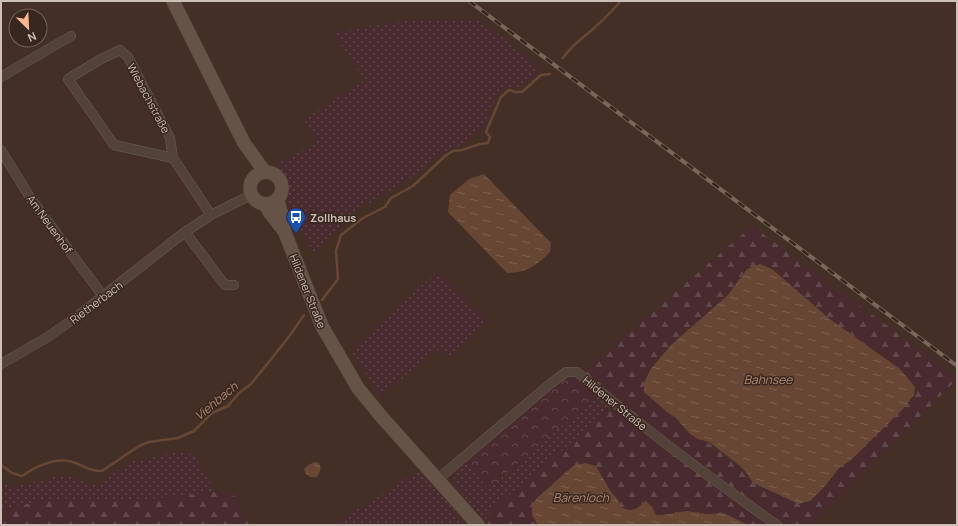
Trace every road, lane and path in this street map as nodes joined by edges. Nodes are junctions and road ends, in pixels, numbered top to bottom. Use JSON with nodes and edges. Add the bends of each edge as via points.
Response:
{"nodes":[{"id":1,"x":173,"y":1,"type":"edge"},
{"id":2,"x":71,"y":36,"type":"dead end"},
{"id":3,"x":1,"y":77,"type":"edge"},
{"id":4,"x":1,"y":150,"type":"edge"},
{"id":5,"x":173,"y":158,"type":"junction"},
{"id":6,"x":260,"y":174,"type":"junction"},
{"id":7,"x":251,"y":195,"type":"junction"},
{"id":8,"x":271,"y":202,"type":"junction"},
{"id":9,"x":211,"y":215,"type":"junction"},
{"id":10,"x":185,"y":232,"type":"junction"},
{"id":11,"x":234,"y":285,"type":"dead end"},
{"id":12,"x":103,"y":296,"type":"junction"},
{"id":13,"x":1,"y":364,"type":"edge"},
{"id":14,"x":438,"y":479,"type":"junction"},
{"id":15,"x":478,"y":525,"type":"edge"},
{"id":16,"x":777,"y":525,"type":"edge"}],
"edges":[{"from":1,"to":6,"type":"main road"},
{"from":2,"to":3,"type":"street"},
{"from":4,"to":12,"type":"street","name":"Am Neuenhof","via":[[31,199]]},
{"from":5,"to":5,"type":"street","name":"Wiebachstraße","via":[[170,138],[128,57],[120,50],[68,79],[114,145]]},
{"from":5,"to":9,"type":"street","name":"Wiebachstraße"},
{"from":6,"to":7,"type":"main road","via":[[250,182]]},
{"from":6,"to":8,"type":"main road","via":[[273,174],[279,178],[282,185],[281,192]]},
{"from":7,"to":8,"type":"main road","via":[[256,200]]},
{"from":7,"to":9,"type":"street","name":"Rietherbach"},
{"from":8,"to":14,"type":"main road","name":"Hildener Straße","via":[[280,208],[285,233],[322,326],[358,388]]},
{"from":9,"to":10,"type":"street","name":"Rietherbach"},
{"from":10,"to":11,"type":"street","via":[[225,285]]},
{"from":10,"to":12,"type":"street","name":"Rietherbach"},
{"from":12,"to":13,"type":"street","name":"Rietherbach","via":[[46,338]]},
{"from":14,"to":15,"type":"main road","name":"Hildener Straße"},
{"from":14,"to":16,"type":"street","name":"Hildener Straße","via":[[550,384],[566,372],[577,372],[719,485]]}]}
